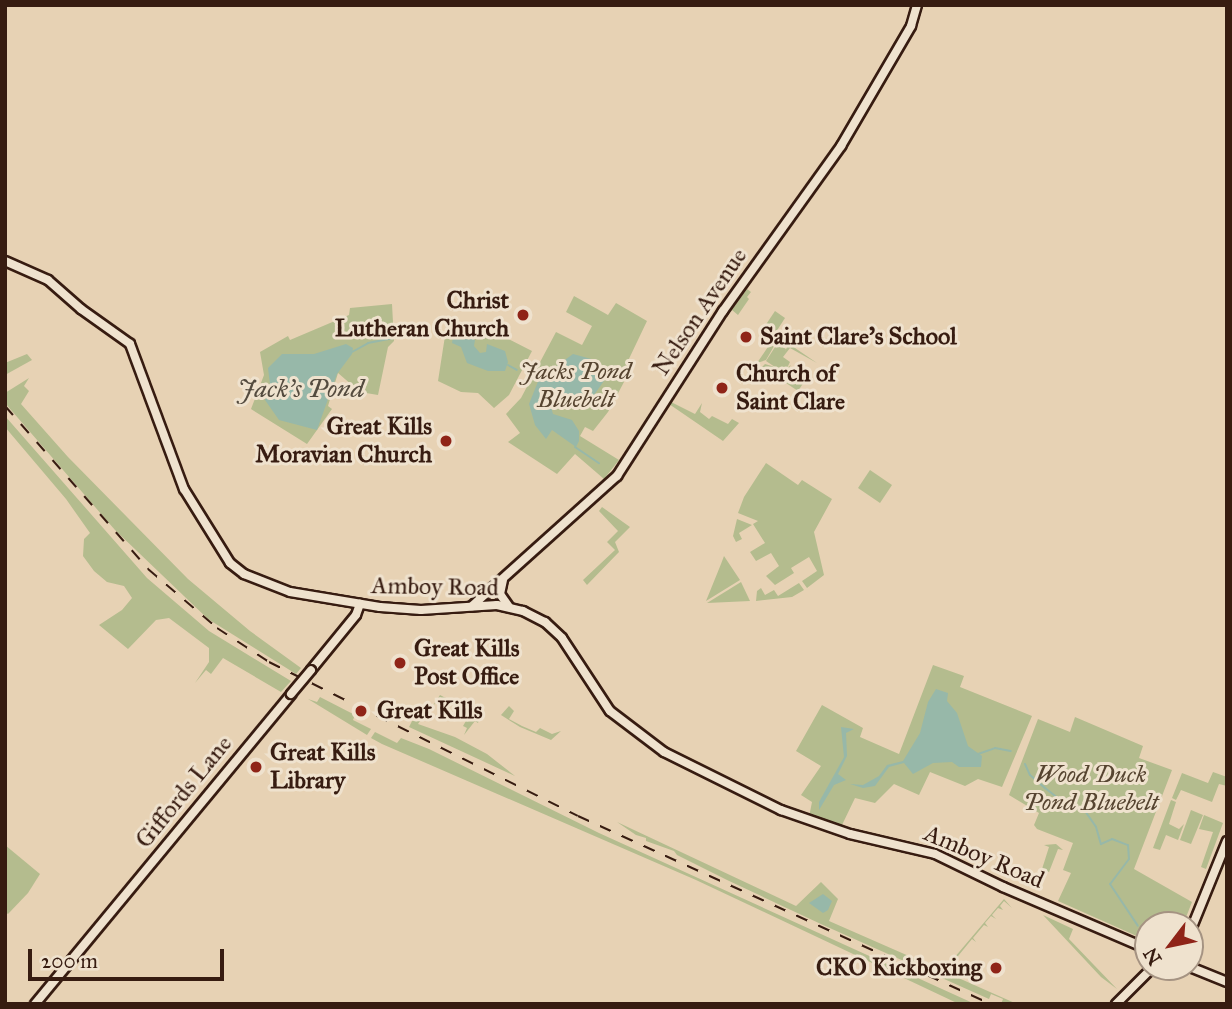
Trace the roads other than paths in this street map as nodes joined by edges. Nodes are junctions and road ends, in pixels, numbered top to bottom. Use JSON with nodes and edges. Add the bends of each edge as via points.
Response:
{"nodes":[{"id":1,"x":917,"y":5,"type":"edge"},
{"id":2,"x":5,"y":261,"type":"edge"},
{"id":3,"x":506,"y":575,"type":"junction"},
{"id":4,"x":360,"y":604,"type":"junction"},
{"id":5,"x":472,"y":606,"type":"junction"},
{"id":6,"x":509,"y":607,"type":"junction"},
{"id":7,"x":1227,"y":841,"type":"edge"},
{"id":8,"x":1199,"y":911,"type":"edge"},
{"id":9,"x":1134,"y":943,"type":"edge"},
{"id":10,"x":1204,"y":973,"type":"edge"},
{"id":11,"x":1139,"y":981,"type":"edge"},
{"id":12,"x":1227,"y":982,"type":"edge"},
{"id":13,"x":35,"y":1004,"type":"edge"},
{"id":14,"x":1116,"y":1004,"type":"edge"}],
"edges":[{"from":1,"to":3,"type":"main road","name":"Nelson Avenue","via":[[911,26],[841,146],[723,311],[617,476]]},
{"from":2,"to":4,"type":"main road","name":"Amboy Road","via":[[47,280],[130,344],[184,489],[234,568],[280,590]]},
{"from":3,"to":5,"type":"main road","name":"Nelson Avenue"},
{"from":3,"to":6,"type":"main road","via":[[500,594]]},
{"from":4,"to":5,"type":"main road","name":"Amboy Road","via":[[422,610]]},
{"from":4,"to":13,"type":"main road","name":"Giffords Lane","bridge":true,"via":[[356,615]]},
{"from":5,"to":6,"type":"main road","name":"Amboy Road"},
{"from":6,"to":9,"type":"main road","name":"Amboy Road","via":[[535,616],[553,629],[610,711],[664,752],[781,810],[850,834],[935,854]]},
{"from":7,"to":8,"type":"main road"},
{"from":10,"to":12,"type":"main road"},
{"from":11,"to":14,"type":"main road"}]}
